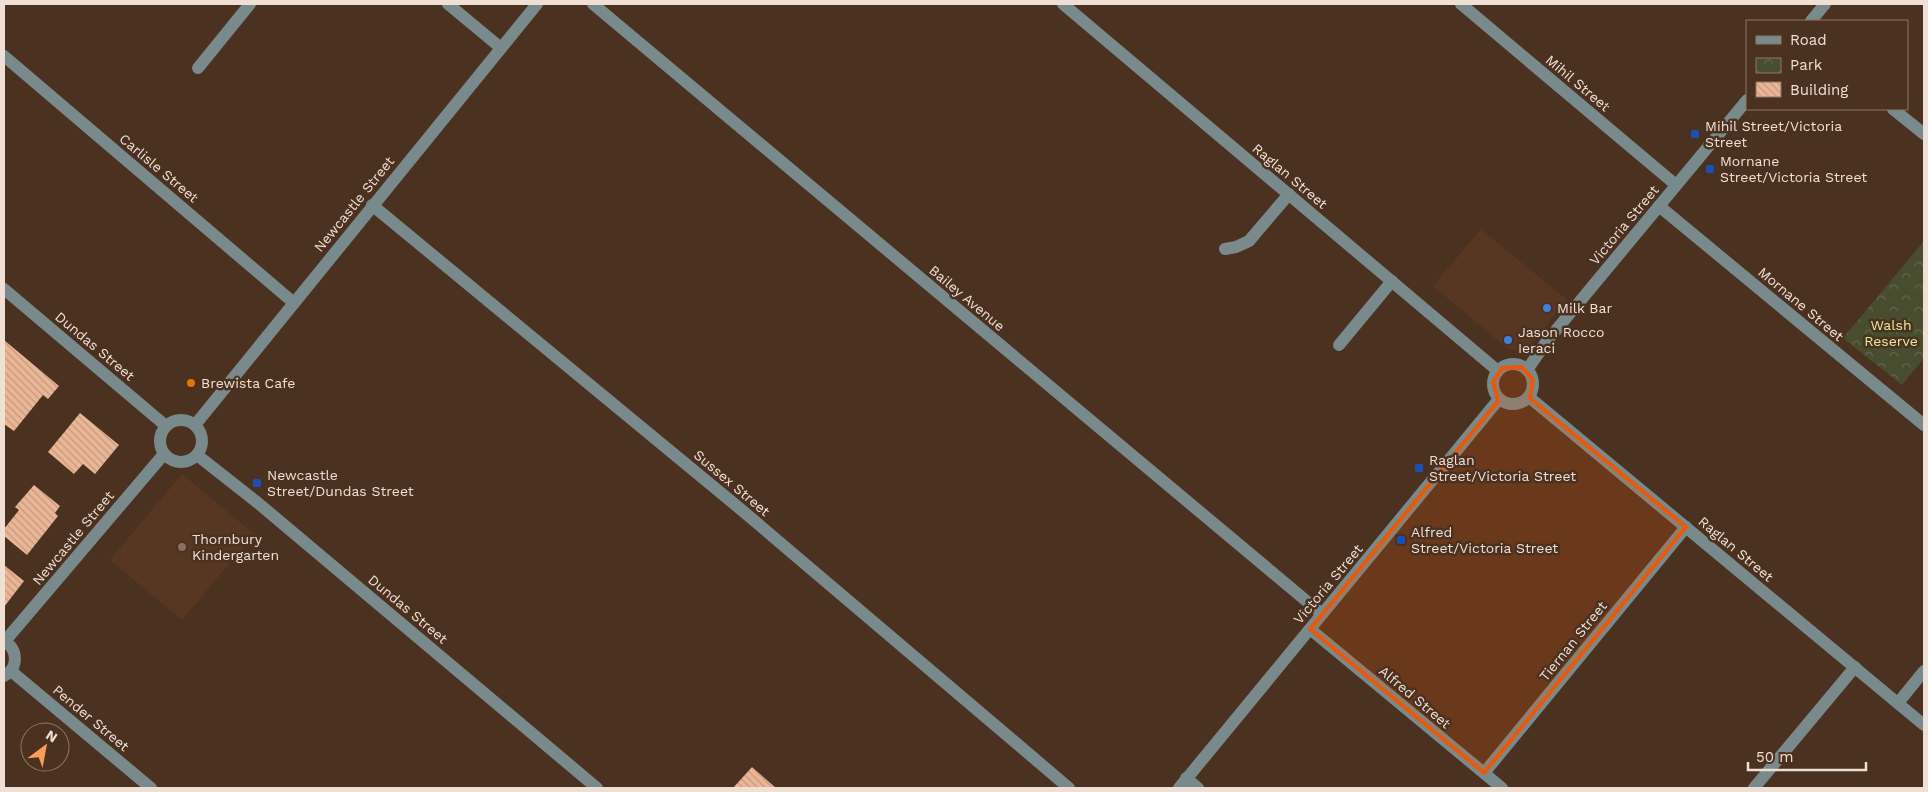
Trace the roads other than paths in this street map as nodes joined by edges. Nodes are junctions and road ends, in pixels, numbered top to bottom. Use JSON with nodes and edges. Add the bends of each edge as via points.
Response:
{"nodes":[{"id":1,"x":250,"y":4,"type":"edge"},
{"id":2,"x":448,"y":4,"type":"edge"},
{"id":3,"x":537,"y":4,"type":"edge"},
{"id":4,"x":593,"y":4,"type":"edge"},
{"id":5,"x":1063,"y":4,"type":"edge"},
{"id":6,"x":1461,"y":4,"type":"edge"},
{"id":7,"x":1826,"y":4,"type":"edge"},
{"id":8,"x":1812,"y":20,"type":"edge"},
{"id":9,"x":501,"y":48,"type":"junction"},
{"id":10,"x":4,"y":56,"type":"edge"},
{"id":11,"x":198,"y":68,"type":"dead end"},
{"id":12,"x":1746,"y":101,"type":"edge"},
{"id":13,"x":1894,"y":110,"type":"edge"},
{"id":14,"x":1924,"y":134,"type":"edge"},
{"id":15,"x":1676,"y":185,"type":"junction"},
{"id":16,"x":1289,"y":194,"type":"junction"},
{"id":17,"x":372,"y":205,"type":"junction"},
{"id":18,"x":1659,"y":206,"type":"junction"},
{"id":19,"x":1225,"y":249,"type":"dead end"},
{"id":20,"x":1392,"y":281,"type":"junction"},
{"id":21,"x":4,"y":289,"type":"edge"},
{"id":22,"x":294,"y":302,"type":"junction"},
{"id":23,"x":1339,"y":345,"type":"dead end"},
{"id":24,"x":1526,"y":370,"type":"junction"},
{"id":25,"x":1498,"y":371,"type":"junction"},
{"id":26,"x":1529,"y":397,"type":"junction"},
{"id":27,"x":1499,"y":399,"type":"junction"},
{"id":28,"x":195,"y":425,"type":"junction"},
{"id":29,"x":1924,"y":425,"type":"edge"},
{"id":30,"x":166,"y":426,"type":"junction"},
{"id":31,"x":164,"y":454,"type":"junction"},
{"id":32,"x":197,"y":455,"type":"junction"},
{"id":33,"x":1686,"y":527,"type":"junction"},
{"id":34,"x":1322,"y":614,"type":"junction"},
{"id":35,"x":1310,"y":629,"type":"junction"},
{"id":36,"x":4,"y":641,"type":"edge"},
{"id":37,"x":1855,"y":668,"type":"junction"},
{"id":38,"x":1924,"y":671,"type":"edge"},
{"id":39,"x":7,"y":673,"type":"edge"},
{"id":40,"x":1898,"y":703,"type":"junction"},
{"id":41,"x":1924,"y":725,"type":"edge"},
{"id":42,"x":1484,"y":773,"type":"junction"},
{"id":43,"x":1182,"y":783,"type":"edge"},
{"id":44,"x":151,"y":788,"type":"edge"},
{"id":45,"x":598,"y":788,"type":"edge"},
{"id":46,"x":1069,"y":788,"type":"edge"},
{"id":47,"x":1198,"y":788,"type":"edge"},
{"id":48,"x":1502,"y":788,"type":"edge"},
{"id":49,"x":1754,"y":788,"type":"edge"}],
"edges":[{"from":1,"to":11,"type":"street"},
{"from":2,"to":9,"type":"street"},
{"from":3,"to":9,"type":"street","name":"Newcastle Street"},
{"from":4,"to":34,"type":"street","name":"Bailey Avenue"},
{"from":5,"to":16,"type":"street","name":"Raglan Street"},
{"from":6,"to":15,"type":"street","name":"Mihil Street"},
{"from":7,"to":8,"type":"street"},
{"from":9,"to":17,"type":"street","name":"Newcastle Street"},
{"from":10,"to":22,"type":"street","name":"Carlisle Street"},
{"from":12,"to":15,"type":"street","name":"Victoria Street"},
{"from":13,"to":14,"type":"street"},
{"from":15,"to":18,"type":"street","name":"Victoria Street"},
{"from":16,"to":19,"type":"street","via":[[1250,241]]},
{"from":16,"to":20,"type":"street","name":"Raglan Street"},
{"from":17,"to":22,"type":"street","name":"Newcastle Street"},
{"from":17,"to":46,"type":"street","name":"Sussex Street","via":[[744,512]]},
{"from":18,"to":24,"type":"street","name":"Victoria Street"},
{"from":18,"to":29,"type":"street","name":"Mornane Street"},
{"from":20,"to":23,"type":"street"},
{"from":20,"to":25,"type":"street","name":"Raglan Street"},
{"from":21,"to":30,"type":"street","name":"Dundas Street"},
{"from":22,"to":28,"type":"street","name":"Newcastle Street"},
{"from":24,"to":25,"type":"street","via":[[1512,364]]},
{"from":24,"to":26,"type":"street","via":[[1533,380]]},
{"from":25,"to":27,"type":"street","via":[[1493,382]]},
{"from":26,"to":27,"type":"street","via":[[1511,404]]},
{"from":26,"to":33,"type":"street","name":"Raglan Street"},
{"from":27,"to":34,"type":"street","name":"Victoria Street"},
{"from":28,"to":30,"type":"street","via":[[184,420]]},
{"from":28,"to":32,"type":"street","via":[[202,436],[201,450]]},
{"from":30,"to":31,"type":"street","via":[[160,436]]},
{"from":31,"to":32,"type":"street","via":[[180,462],[187,462]]},
{"from":31,"to":36,"type":"street","name":"Newcastle Street"},
{"from":32,"to":45,"type":"street","name":"Dundas Street"},
{"from":33,"to":37,"type":"street","name":"Raglan Street"},
{"from":33,"to":42,"type":"street","name":"Tiernan Street"},
{"from":34,"to":35,"type":"street","name":"Victoria Street"},
{"from":35,"to":42,"type":"street","name":"Alfred Street"},
{"from":35,"to":43,"type":"street","name":"Victoria Street"},
{"from":36,"to":39,"type":"street","via":[[13,649],[16,660]]},
{"from":37,"to":40,"type":"street","name":"Raglan Street"},
{"from":37,"to":49,"type":"street"},
{"from":38,"to":40,"type":"street"},
{"from":39,"to":44,"type":"street","name":"Pender Street"},
{"from":40,"to":41,"type":"street","name":"Raglan Street"},
{"from":42,"to":48,"type":"street","name":"Alfred Street"},
{"from":43,"to":47,"type":"street"}]}
